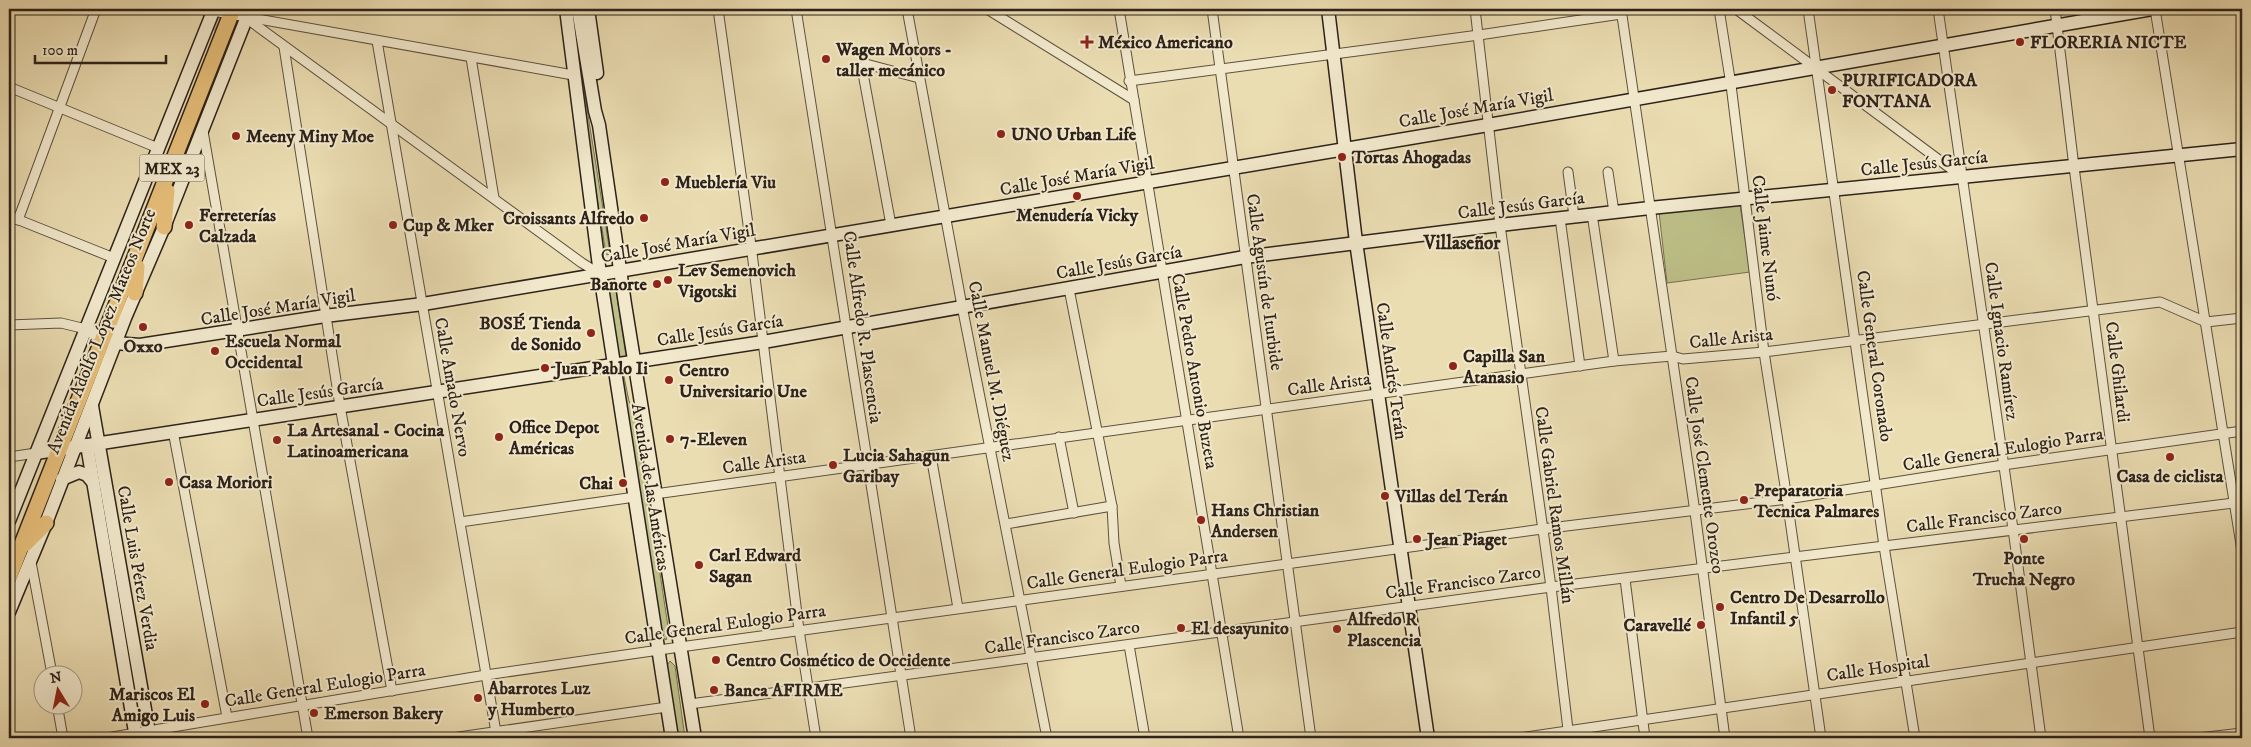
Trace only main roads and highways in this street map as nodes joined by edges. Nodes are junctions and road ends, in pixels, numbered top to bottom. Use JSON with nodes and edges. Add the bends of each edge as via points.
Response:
{"nodes":[{"id":1,"x":232,"y":12,"type":"edge"},
{"id":2,"x":214,"y":31,"type":"tunnel mouth"},
{"id":3,"x":168,"y":176,"type":"junction"},
{"id":4,"x":164,"y":227,"type":"road end"},
{"id":5,"x":139,"y":249,"type":"junction"},
{"id":6,"x":135,"y":293,"type":"road end"},
{"id":7,"x":125,"y":318,"type":"road end"},
{"id":8,"x":102,"y":334,"type":"junction"},
{"id":9,"x":46,"y":523,"type":"road end"},
{"id":10,"x":12,"y":548,"type":"edge"},
{"id":11,"x":9,"y":578,"type":"edge"}],
"edges":[{"from":1,"to":3,"type":"main road","name":"Avenida Adolfo López Mateos Norte","number":"MEX 23"},
{"from":2,"to":8,"type":"main road","name":"Avenida Adolfo López Mateos Norte","number":"MEX 23"},
{"from":3,"to":4,"type":"main road"},
{"from":3,"to":5,"type":"main road","name":"Avenida Adolfo López Mateos Norte","number":"MEX 23"},
{"from":5,"to":6,"type":"main road"},
{"from":5,"to":8,"type":"main road","name":"Avenida Adolfo López Mateos Norte","number":"MEX 23"},
{"from":7,"to":8,"type":"main road"},
{"from":8,"to":10,"type":"main road","name":"Avenida Adolfo López Mateos Norte","number":"MEX 23","via":[[48,451]]},
{"from":9,"to":10,"type":"main road"},
{"from":10,"to":11,"type":"main road","name":"Avenida Adolfo López Mateos Norte","number":"MEX 23"}]}
